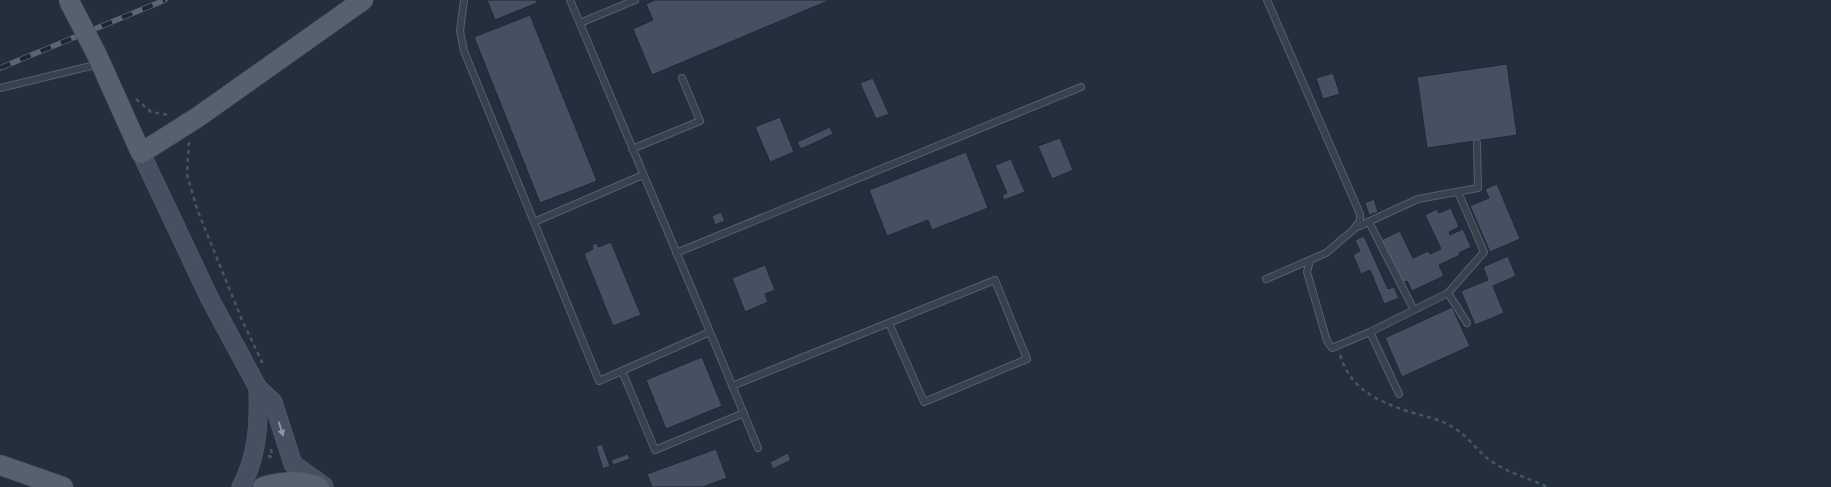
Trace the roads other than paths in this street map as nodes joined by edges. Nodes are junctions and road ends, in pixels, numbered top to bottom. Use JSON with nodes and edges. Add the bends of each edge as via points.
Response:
{"nodes":[{"id":1,"x":69,"y":0,"type":"edge"},
{"id":2,"x":363,"y":0,"type":"edge"},
{"id":3,"x":464,"y":0,"type":"edge"},
{"id":4,"x":570,"y":0,"type":"edge"},
{"id":5,"x":635,"y":0,"type":"edge"},
{"id":6,"x":1267,"y":0,"type":"edge"},
{"id":7,"x":580,"y":23,"type":"junction"},
{"id":8,"x":99,"y":59,"type":"junction"},
{"id":9,"x":682,"y":78,"type":"dead end"},
{"id":10,"x":1081,"y":86,"type":"dead end"},
{"id":11,"x":0,"y":88,"type":"edge"},
{"id":12,"x":1477,"y":142,"type":"dead end"},
{"id":13,"x":632,"y":149,"type":"junction"},
{"id":14,"x":141,"y":153,"type":"junction"},
{"id":15,"x":643,"y":175,"type":"junction"},
{"id":16,"x":1458,"y":192,"type":"junction"},
{"id":17,"x":534,"y":222,"type":"junction"},
{"id":18,"x":1369,"y":222,"type":"junction"},
{"id":19,"x":1353,"y":230,"type":"junction"},
{"id":20,"x":676,"y":253,"type":"junction"},
{"id":21,"x":1310,"y":261,"type":"junction"},
{"id":22,"x":1266,"y":279,"type":"dead end"},
{"id":23,"x":1448,"y":293,"type":"junction"},
{"id":24,"x":1414,"y":310,"type":"junction"},
{"id":25,"x":890,"y":323,"type":"junction"},
{"id":26,"x":1467,"y":323,"type":"dead end"},
{"id":27,"x":710,"y":332,"type":"junction"},
{"id":28,"x":1370,"y":332,"type":"junction"},
{"id":29,"x":622,"y":371,"type":"junction"},
{"id":30,"x":732,"y":386,"type":"junction"},
{"id":31,"x":258,"y":388,"type":"junction"},
{"id":32,"x":1399,"y":394,"type":"dead end"},
{"id":33,"x":744,"y":414,"type":"junction"},
{"id":34,"x":758,"y":448,"type":"dead end"},
{"id":35,"x":0,"y":464,"type":"edge"},
{"id":36,"x":63,"y":487,"type":"edge"},
{"id":37,"x":241,"y":487,"type":"edge"},
{"id":38,"x":263,"y":487,"type":"edge"},
{"id":39,"x":319,"y":487,"type":"edge"},
{"id":40,"x":325,"y":487,"type":"edge"}],
"edges":[{"from":1,"to":8,"type":"main road","bridge":true},
{"from":2,"to":14,"type":"main road","via":[[198,117]]},
{"from":3,"to":17,"type":"lane","via":[[460,31],[464,51]]},
{"from":4,"to":7,"type":"lane"},
{"from":5,"to":7,"type":"lane"},
{"from":6,"to":19,"type":"lane","via":[[1358,207],[1360,221]]},
{"from":7,"to":13,"type":"lane"},
{"from":8,"to":11,"type":"lane"},
{"from":8,"to":14,"type":"main road"},
{"from":9,"to":13,"type":"lane","via":[[700,120]]},
{"from":10,"to":20,"type":"lane"},
{"from":12,"to":16,"type":"lane","via":[[1478,188]]},
{"from":13,"to":15,"type":"lane"},
{"from":14,"to":31,"type":"main road","via":[[210,299]]},
{"from":15,"to":17,"type":"lane"},
{"from":15,"to":20,"type":"lane"},
{"from":16,"to":18,"type":"lane","via":[[1418,199]]},
{"from":16,"to":23,"type":"lane","via":[[1484,252]]},
{"from":17,"to":29,"type":"lane","via":[[599,381]]},
{"from":18,"to":19,"type":"lane"},
{"from":18,"to":24,"type":"lane"},
{"from":19,"to":21,"type":"lane","via":[[1326,253]]},
{"from":20,"to":27,"type":"lane"},
{"from":21,"to":22,"type":"lane"},
{"from":21,"to":28,"type":"lane","via":[[1307,272],[1327,341],[1332,348]]},
{"from":23,"to":24,"type":"lane"},
{"from":23,"to":26,"type":"lane"},
{"from":24,"to":28,"type":"lane"},
{"from":25,"to":25,"type":"lane","via":[[995,280],[1027,359],[924,402]]},
{"from":25,"to":30,"type":"lane"},
{"from":27,"to":29,"type":"lane"},
{"from":27,"to":30,"type":"lane"},
{"from":28,"to":32,"type":"lane"},
{"from":29,"to":33,"type":"lane","via":[[655,450]]},
{"from":30,"to":33,"type":"lane"},
{"from":31,"to":37,"type":"main road","via":[[259,421],[255,453]]},
{"from":31,"to":40,"type":"main road","one_way":true,"via":[[273,402],[293,464]]},
{"from":33,"to":34,"type":"lane"},
{"from":35,"to":36,"type":"main road"},
{"from":38,"to":39,"type":"main road","via":[[290,482]]}]}
